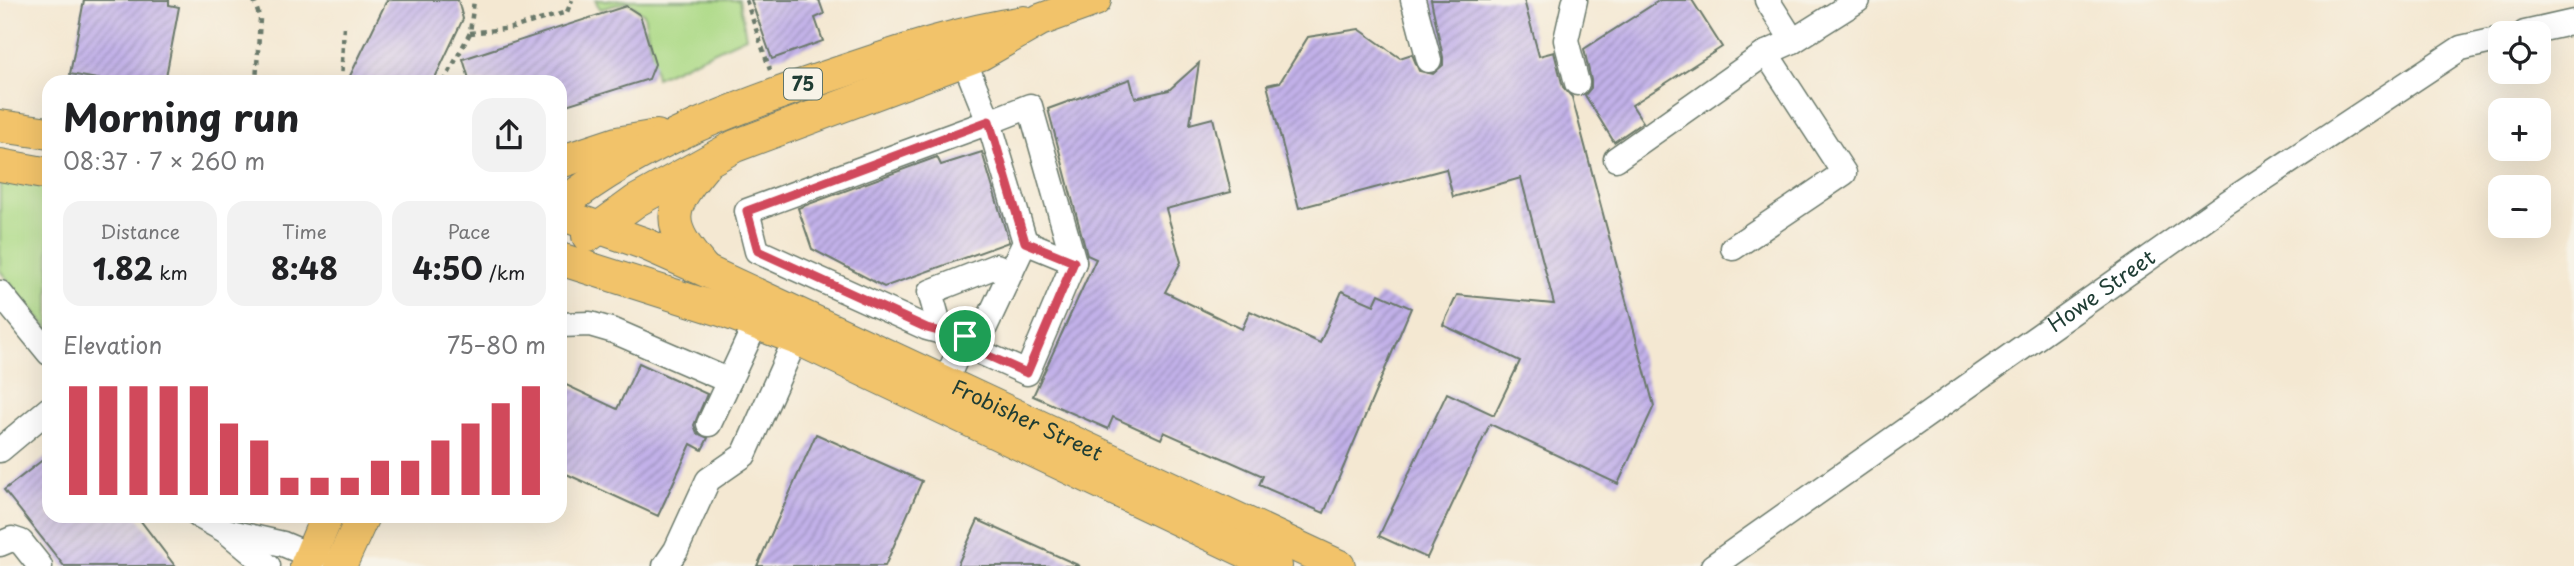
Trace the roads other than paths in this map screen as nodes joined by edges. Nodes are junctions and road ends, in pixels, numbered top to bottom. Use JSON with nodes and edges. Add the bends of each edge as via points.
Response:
{"nodes":[{"id":1,"x":1095,"y":0,"type":"edge"},
{"id":2,"x":1413,"y":0,"type":"edge"},
{"id":3,"x":1574,"y":0,"type":"edge"},
{"id":4,"x":1767,"y":0,"type":"edge"},
{"id":5,"x":1858,"y":0,"type":"edge"},
{"id":6,"x":1040,"y":20,"type":"junction"},
{"id":7,"x":2574,"y":22,"type":"edge"},
{"id":8,"x":2551,"y":27,"type":"edge"},
{"id":9,"x":1793,"y":41,"type":"junction"},
{"id":10,"x":2488,"y":42,"type":"edge"},
{"id":11,"x":1766,"y":53,"type":"junction"},
{"id":12,"x":964,"y":60,"type":"junction"},
{"id":13,"x":1429,"y":60,"type":"dead end"},
{"id":14,"x":1577,"y":83,"type":"dead end"},
{"id":15,"x":989,"y":121,"type":"junction"},
{"id":16,"x":0,"y":126,"type":"edge"},
{"id":17,"x":42,"y":132,"type":"edge"},
{"id":18,"x":676,"y":133,"type":"junction"},
{"id":19,"x":709,"y":159,"type":"junction"},
{"id":20,"x":1616,"y":159,"type":"dead end"},
{"id":21,"x":567,"y":160,"type":"edge"},
{"id":22,"x":0,"y":165,"type":"edge"},
{"id":23,"x":42,"y":173,"type":"edge"},
{"id":24,"x":567,"y":201,"type":"edge"},
{"id":25,"x":567,"y":216,"type":"edge"},
{"id":26,"x":598,"y":227,"type":"junction"},
{"id":27,"x":1025,"y":242,"type":"junction"},
{"id":28,"x":1733,"y":248,"type":"dead end"},
{"id":29,"x":567,"y":252,"type":"edge"},
{"id":30,"x":567,"y":260,"type":"edge"},
{"id":31,"x":1074,"y":262,"type":"junction"},
{"id":32,"x":706,"y":271,"type":"junction"},
{"id":33,"x":1011,"y":272,"type":"junction"},
{"id":34,"x":0,"y":293,"type":"edge"},
{"id":35,"x":755,"y":323,"type":"junction"},
{"id":36,"x":567,"y":325,"type":"edge"},
{"id":37,"x":941,"y":331,"type":"junction"},
{"id":38,"x":796,"y":338,"type":"junction"},
{"id":39,"x":972,"y":339,"type":"junction"},
{"id":40,"x":42,"y":344,"type":"edge"},
{"id":41,"x":729,"y":381,"type":"junction"},
{"id":42,"x":945,"y":382,"type":"junction"},
{"id":43,"x":42,"y":415,"type":"edge"},
{"id":44,"x":709,"y":424,"type":"dead end"},
{"id":45,"x":0,"y":450,"type":"edge"},
{"id":46,"x":212,"y":523,"type":"edge"},
{"id":47,"x":325,"y":523,"type":"edge"},
{"id":48,"x":360,"y":523,"type":"edge"},
{"id":49,"x":226,"y":531,"type":"junction"},
{"id":50,"x":0,"y":544,"type":"edge"},
{"id":51,"x":317,"y":562,"type":"edge"},
{"id":52,"x":1330,"y":564,"type":"edge"},
{"id":53,"x":40,"y":566,"type":"edge"},
{"id":54,"x":268,"y":566,"type":"edge"},
{"id":55,"x":340,"y":566,"type":"edge"},
{"id":56,"x":665,"y":566,"type":"edge"},
{"id":57,"x":1276,"y":566,"type":"edge"},
{"id":58,"x":1713,"y":566,"type":"edge"}],
"edges":[{"from":1,"to":6,"type":"main road","number":"75"},
{"from":2,"to":13,"type":"street"},
{"from":3,"to":14,"type":"street","via":[[1566,40]]},
{"from":4,"to":9,"type":"street"},
{"from":5,"to":9,"type":"street"},
{"from":6,"to":12,"type":"main road","number":"75"},
{"from":6,"to":18,"type":"main road","number":"75","via":[[975,29],[777,93]]},
{"from":7,"to":8,"type":"street"},
{"from":9,"to":11,"type":"street"},
{"from":10,"to":58,"type":"street","name":"Howe Street","via":[[2460,48],[2249,188]]},
{"from":11,"to":20,"type":"street"},
{"from":11,"to":28,"type":"street","via":[[1844,173]]},
{"from":12,"to":15,"type":"street"},
{"from":12,"to":19,"type":"main road","number":"75"},
{"from":15,"to":27,"type":"street"},
{"from":15,"to":31,"type":"street","via":[[1030,106]]},
{"from":15,"to":37,"type":"street","via":[[747,211],[758,251]]},
{"from":16,"to":17,"type":"main road"},
{"from":18,"to":21,"type":"main road","via":[[617,143]]},
{"from":18,"to":24,"type":"main road","number":"75"},
{"from":19,"to":26,"type":"main road","number":"75"},
{"from":19,"to":32,"type":"main road","via":[[684,189],[674,219],[678,238]]},
{"from":22,"to":23,"type":"main road"},
{"from":25,"to":26,"type":"main road","name":"Frobisher Street"},
{"from":26,"to":29,"type":"main road","number":"75"},
{"from":26,"to":32,"type":"main road","name":"Frobisher Street"},
{"from":27,"to":31,"type":"street"},
{"from":27,"to":33,"type":"street"},
{"from":30,"to":35,"type":"main road","name":"Frobisher Street"},
{"from":31,"to":39,"type":"street","via":[[1027,373],[982,353]]},
{"from":32,"to":42,"type":"main road","name":"Frobisher Street"},
{"from":33,"to":37,"type":"street","via":[[996,266],[930,292]]},
{"from":33,"to":39,"type":"street"},
{"from":34,"to":40,"type":"street"},
{"from":35,"to":38,"type":"main road","name":"Frobisher Street"},
{"from":35,"to":41,"type":"street"},
{"from":36,"to":41,"type":"street","via":[[590,324],[614,331]]},
{"from":37,"to":39,"type":"street"},
{"from":38,"to":56,"type":"street","via":[[744,455],[708,481]]},
{"from":38,"to":57,"type":"main road","name":"Frobisher Street"},
{"from":39,"to":42,"type":"street"},
{"from":41,"to":44,"type":"street"},
{"from":42,"to":52,"type":"main road","name":"Frobisher Street"},
{"from":43,"to":45,"type":"street"},
{"from":46,"to":49,"type":"street"},
{"from":47,"to":51,"type":"main road"},
{"from":48,"to":55,"type":"main road"},
{"from":49,"to":51,"type":"street","via":[[283,544]]},
{"from":49,"to":54,"type":"street"},
{"from":50,"to":53,"type":"street","via":[[12,539],[21,542]]}]}
